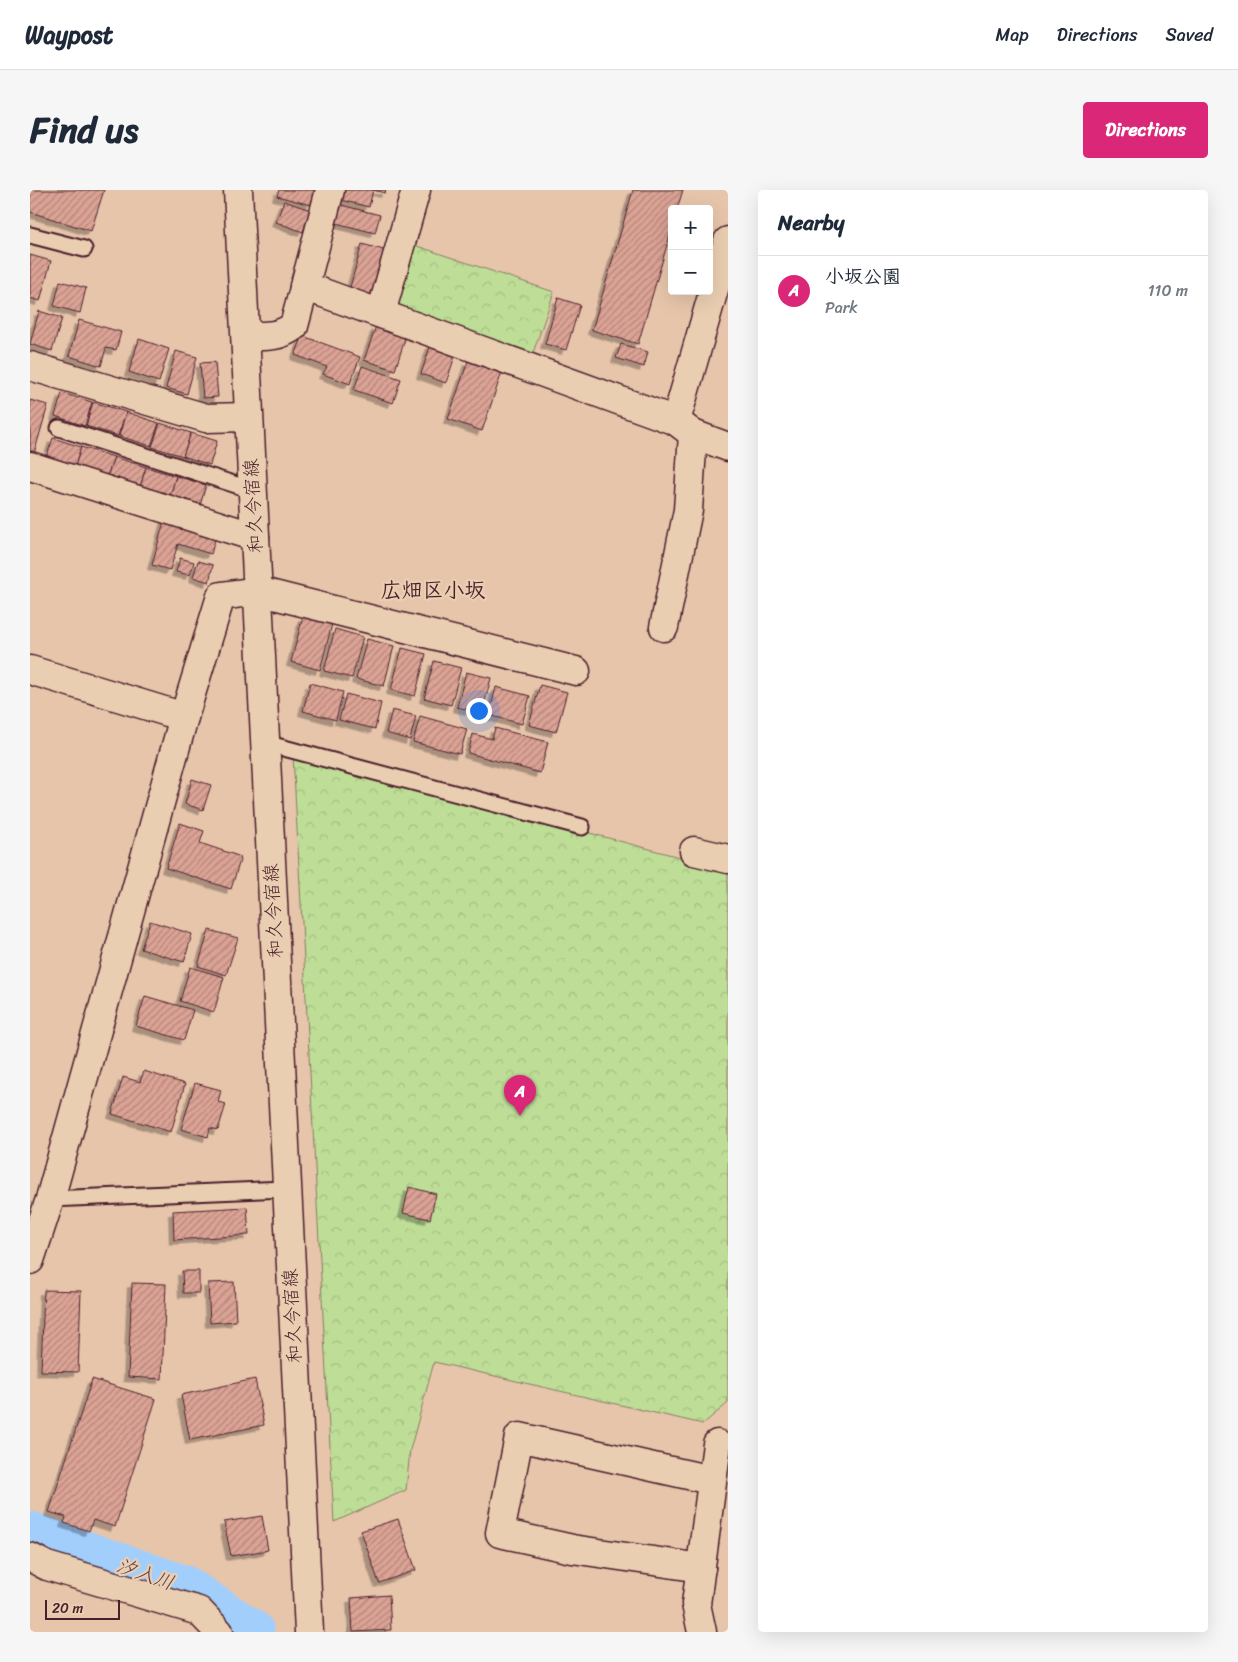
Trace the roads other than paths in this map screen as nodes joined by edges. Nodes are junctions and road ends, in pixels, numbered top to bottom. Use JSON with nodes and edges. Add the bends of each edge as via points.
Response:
{"nodes":[{"id":1,"x":238,"y":190,"type":"edge"},
{"id":2,"x":330,"y":190,"type":"edge"},
{"id":3,"x":416,"y":190,"type":"edge"},
{"id":4,"x":30,"y":235,"type":"edge"},
{"id":5,"x":728,"y":241,"type":"edge"},
{"id":6,"x":84,"y":249,"type":"dead end"},
{"id":7,"x":304,"y":286,"type":"junction"},
{"id":8,"x":381,"y":313,"type":"junction"},
{"id":9,"x":246,"y":336,"type":"junction"},
{"id":10,"x":30,"y":366,"type":"edge"},
{"id":11,"x":248,"y":417,"type":"junction"},
{"id":12,"x":59,"y":428,"type":"dead end"},
{"id":13,"x":685,"y":428,"type":"junction"},
{"id":14,"x":728,"y":447,"type":"edge"},
{"id":15,"x":30,"y":466,"type":"edge"},
{"id":16,"x":252,"y":490,"type":"junction"},
{"id":17,"x":255,"y":537,"type":"junction"},
{"id":18,"x":258,"y":591,"type":"junction"},
{"id":19,"x":664,"y":627,"type":"dead end"},
{"id":20,"x":30,"y":670,"type":"edge"},
{"id":21,"x":576,"y":671,"type":"dead end"},
{"id":22,"x":184,"y":717,"type":"junction"},
{"id":23,"x":265,"y":743,"type":"junction"},
{"id":24,"x":582,"y":827,"type":"dead end"},
{"id":25,"x":694,"y":851,"type":"dead end"},
{"id":26,"x":728,"y":859,"type":"edge"},
{"id":27,"x":286,"y":1189,"type":"junction"},
{"id":28,"x":50,"y":1199,"type":"junction"},
{"id":29,"x":34,"y":1232,"type":"edge"},
{"id":30,"x":30,"y":1260,"type":"edge"},
{"id":31,"x":717,"y":1444,"type":"dead end"},
{"id":32,"x":711,"y":1480,"type":"junction"},
{"id":33,"x":30,"y":1557,"type":"edge"},
{"id":34,"x":701,"y":1568,"type":"junction"},
{"id":35,"x":219,"y":1632,"type":"edge"},
{"id":36,"x":308,"y":1632,"type":"edge"},
{"id":37,"x":702,"y":1632,"type":"edge"}],
"edges":[{"from":1,"to":9,"type":"street","name":"和久今宿線"},
{"from":2,"to":7,"type":"street"},
{"from":3,"to":8,"type":"street"},
{"from":4,"to":6,"type":"lane"},
{"from":5,"to":13,"type":"street"},
{"from":7,"to":8,"type":"street"},
{"from":7,"to":9,"type":"street","via":[[294,326],[272,336]]},
{"from":8,"to":13,"type":"street"},
{"from":9,"to":11,"type":"street","name":"和久今宿線"},
{"from":10,"to":11,"type":"street","via":[[206,418]]},
{"from":11,"to":16,"type":"street","name":"和久今宿線"},
{"from":12,"to":16,"type":"lane"},
{"from":13,"to":14,"type":"street"},
{"from":13,"to":19,"type":"street","via":[[688,510]]},
{"from":15,"to":17,"type":"street"},
{"from":16,"to":17,"type":"street","name":"和久今宿線"},
{"from":17,"to":18,"type":"street","name":"和久今宿線"},
{"from":18,"to":21,"type":"street"},
{"from":18,"to":22,"type":"street","via":[[221,596]]},
{"from":18,"to":23,"type":"street","name":"和久今宿線"},
{"from":20,"to":22,"type":"street"},
{"from":22,"to":28,"type":"street"},
{"from":23,"to":24,"type":"lane"},
{"from":23,"to":27,"type":"street","name":"和久今宿線"},
{"from":25,"to":26,"type":"street"},
{"from":27,"to":28,"type":"lane"},
{"from":27,"to":36,"type":"street","name":"和久今宿線"},
{"from":28,"to":29,"type":"street"},
{"from":29,"to":30,"type":"street"},
{"from":31,"to":32,"type":"street"},
{"from":32,"to":34,"type":"street"},
{"from":32,"to":34,"type":"street","via":[[519,1437],[500,1533],[572,1549]]},
{"from":33,"to":35,"type":"street","via":[[47,1566],[199,1612]]},
{"from":34,"to":37,"type":"street","via":[[696,1604]]}]}
